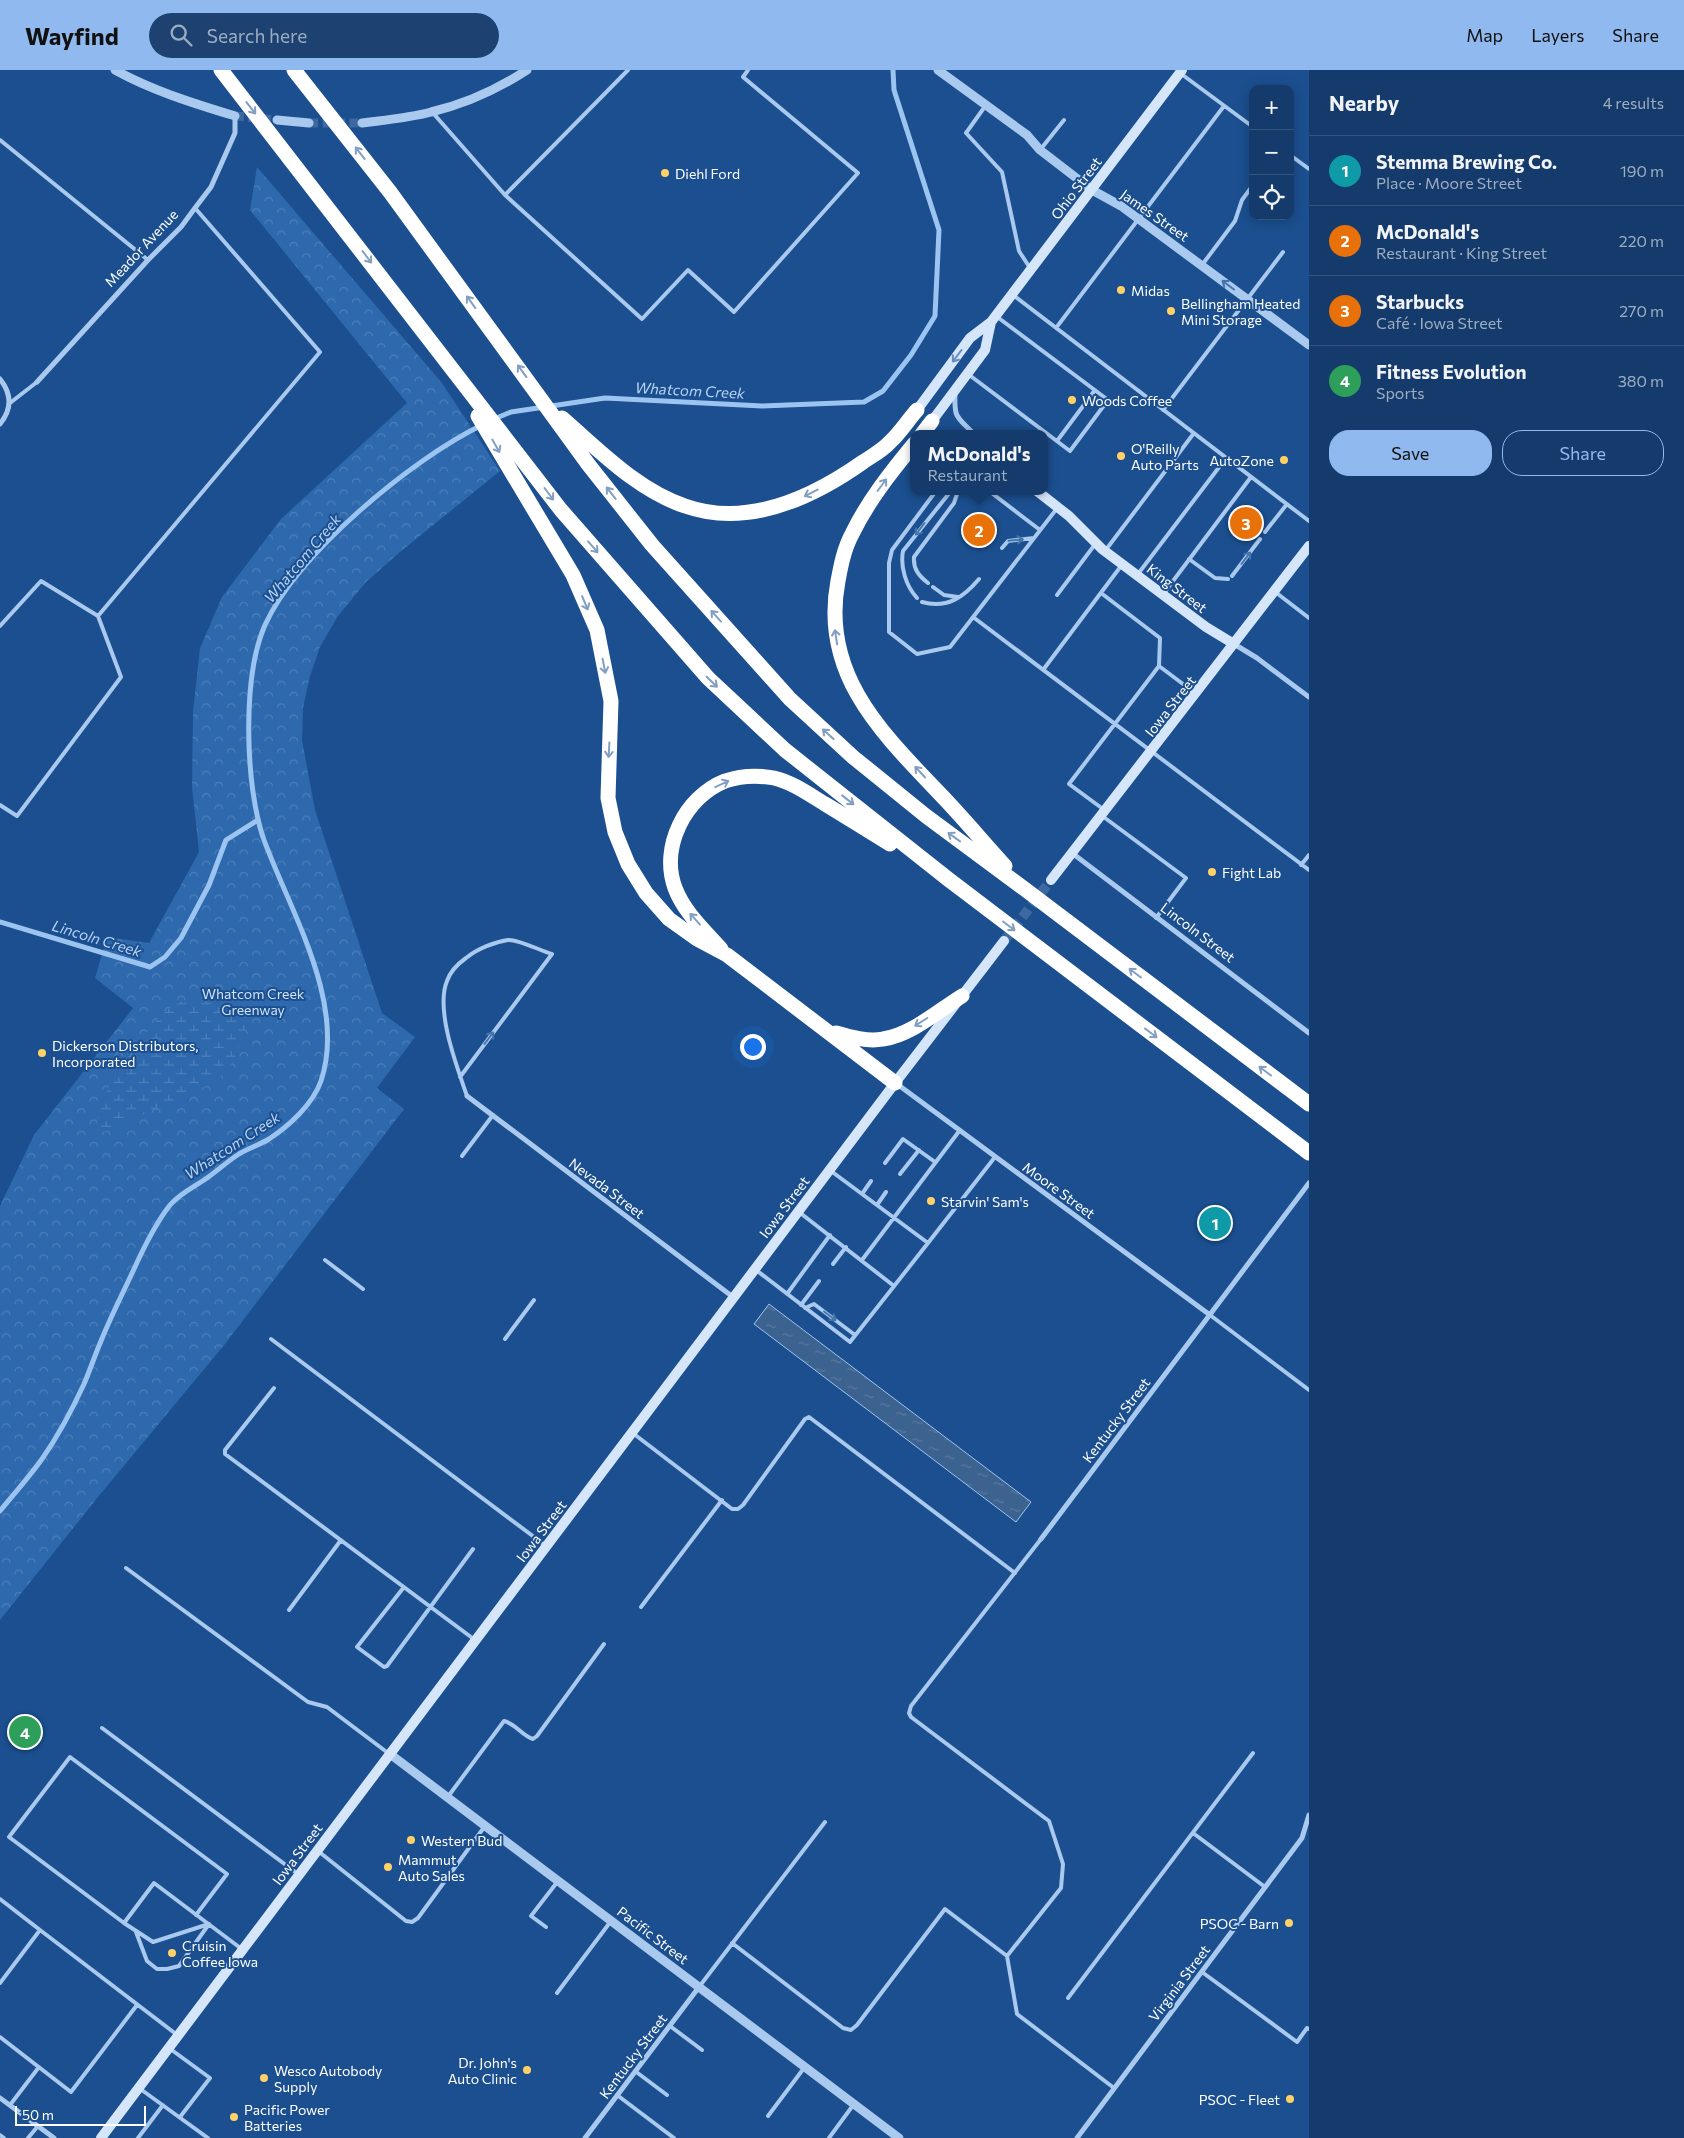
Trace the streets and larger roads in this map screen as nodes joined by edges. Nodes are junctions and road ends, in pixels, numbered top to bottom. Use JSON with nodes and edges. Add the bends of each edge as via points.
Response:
{"nodes":[{"id":1,"x":115,"y":70,"type":"edge"},
{"id":2,"x":221,"y":70,"type":"edge"},
{"id":3,"x":294,"y":70,"type":"edge"},
{"id":4,"x":527,"y":70,"type":"edge"},
{"id":5,"x":938,"y":70,"type":"edge"},
{"id":6,"x":1181,"y":71,"type":"edge"},
{"id":7,"x":235,"y":116,"type":"joint"},
{"id":8,"x":277,"y":120,"type":"tunnel mouth"},
{"id":9,"x":309,"y":123,"type":"tunnel mouth"},
{"id":10,"x":362,"y":124,"type":"tunnel mouth"},
{"id":11,"x":1092,"y":190,"type":"junction"},
{"id":12,"x":994,"y":319,"type":"junction"},
{"id":13,"x":1309,"y":345,"type":"edge"},
{"id":14,"x":444,"y":358,"type":"junction"},
{"id":15,"x":0,"y":379,"type":"edge"},
{"id":16,"x":37,"y":382,"type":"road end"},
{"id":17,"x":956,"y":390,"type":"junction"},
{"id":18,"x":543,"y":401,"type":"junction"},
{"id":19,"x":917,"y":410,"type":"joint"},
{"id":20,"x":932,"y":421,"type":"joint"},
{"id":21,"x":0,"y":424,"type":"edge"},
{"id":22,"x":925,"y":430,"type":"edge"},
{"id":23,"x":970,"y":430,"type":"edge"},
{"id":24,"x":910,"y":449,"type":"edge"},
{"id":25,"x":910,"y":458,"type":"edge"},
{"id":26,"x":900,"y":462,"type":"junction"},
{"id":27,"x":1042,"y":495,"type":"edge"},
{"id":28,"x":1309,"y":546,"type":"edge"},
{"id":29,"x":1234,"y":644,"type":"junction"},
{"id":30,"x":1309,"y":697,"type":"edge"},
{"id":31,"x":1071,"y":853,"type":"junction"},
{"id":32,"x":996,"y":862,"type":"junction"},
{"id":33,"x":948,"y":879,"type":"junction"},
{"id":34,"x":1050,"y":880,"type":"tunnel mouth"},
{"id":35,"x":1004,"y":941,"type":"tunnel mouth"},
{"id":36,"x":727,"y":955,"type":"junction"},
{"id":37,"x":962,"y":996,"type":"junction"},
{"id":38,"x":828,"y":1030,"type":"junction"},
{"id":39,"x":1309,"y":1033,"type":"edge"},
{"id":40,"x":895,"y":1083,"type":"junction"},
{"id":41,"x":467,"y":1096,"type":"road end"},
{"id":42,"x":1306,"y":1102,"type":"edge"},
{"id":43,"x":1309,"y":1152,"type":"edge"},
{"id":44,"x":1309,"y":1183,"type":"edge"},
{"id":45,"x":733,"y":1297,"type":"junction"},
{"id":46,"x":1210,"y":1315,"type":"junction"},
{"id":47,"x":1041,"y":1539,"type":"road end"},
{"id":48,"x":390,"y":1754,"type":"junction"},
{"id":49,"x":1309,"y":1815,"type":"edge"},
{"id":50,"x":699,"y":1987,"type":"junction"},
{"id":51,"x":0,"y":2099,"type":"edge"},
{"id":52,"x":54,"y":2138,"type":"edge"},
{"id":53,"x":101,"y":2138,"type":"edge"},
{"id":54,"x":585,"y":2138,"type":"edge"},
{"id":55,"x":899,"y":2138,"type":"edge"},
{"id":56,"x":1077,"y":2138,"type":"edge"}],
"edges":[{"from":1,"to":7,"type":"street","via":[[177,98]]},
{"from":2,"to":14,"type":"highway","one_way":true},
{"from":18,"to":3,"type":"highway","one_way":true,"via":[[390,192]]},
{"from":4,"to":10,"type":"street","via":[[485,93],[432,112]]},
{"from":5,"to":11,"type":"street","name":"James Street","via":[[1027,135],[1040,150]]},
{"from":6,"to":11,"type":"main road","name":"Ohio Street"},
{"from":7,"to":16,"type":"street","name":"Meador Avenue","via":[[235,133],[211,187],[181,228]]},
{"from":8,"to":9,"type":"street"},
{"from":11,"to":12,"type":"main road","name":"Ohio Street"},
{"from":13,"to":11,"type":"street","name":"James Street","one_way":true,"via":[[1139,218]]},
{"from":12,"to":17,"type":"main road","name":"Ohio Street","via":[[985,350]]},
{"from":12,"to":19,"type":"main road","name":"Ohio Street","one_way":true,"via":[[970,338]]},
{"from":14,"to":33,"type":"highway","one_way":true,"via":[[561,510],[708,678],[785,750]]},
{"from":14,"to":36,"type":"highway","one_way":true,"via":[[572,575],[597,630],[611,702],[608,798],[615,832],[628,864],[646,893],[669,919],[697,940]]},
{"from":15,"to":21,"type":"street","via":[[7,387],[10,403]]},
{"from":17,"to":20,"type":"main road","name":"Ohio Street"},
{"from":17,"to":23,"type":"street","via":[[957,418]]},
{"from":19,"to":18,"type":"highway","one_way":true,"via":[[890,443],[842,477],[798,499],[764,510],[733,514],[685,506],[646,487]]},
{"from":32,"to":18,"type":"highway","one_way":true,"via":[[926,816],[790,699],[652,545]]},
{"from":20,"to":22,"type":"highway"},
{"from":24,"to":26,"type":"highway"},
{"from":25,"to":26,"type":"highway"},
{"from":32,"to":26,"type":"highway","one_way":true,"via":[[878,727],[858,697],[842,662],[835,632],[835,604],[843,556],[869,503]]},
{"from":27,"to":29,"type":"main road","name":"King Street","via":[[1105,551],[1206,627]]},
{"from":28,"to":29,"type":"main road","name":"Iowa Street"},
{"from":29,"to":30,"type":"street","name":"King Street"},
{"from":29,"to":31,"type":"main road","name":"Iowa Street"},
{"from":31,"to":34,"type":"main road","name":"Iowa Street"},
{"from":31,"to":39,"type":"street","name":"Lincoln Street"},
{"from":42,"to":32,"type":"highway","one_way":true,"via":[[1026,890]]},
{"from":36,"to":33,"type":"highway","one_way":true,"via":[[687,910],[675,887],[671,862],[674,836],[685,813],[703,794],[725,781],[750,776],[776,778],[800,789]]},
{"from":33,"to":43,"type":"highway","one_way":true},
{"from":35,"to":37,"type":"main road","name":"Iowa Street"},
{"from":36,"to":38,"type":"highway"},
{"from":37,"to":38,"type":"highway","one_way":true,"via":[[907,1031],[885,1039],[851,1038]]},
{"from":37,"to":40,"type":"main road","name":"Iowa Street"},
{"from":38,"to":40,"type":"highway"},
{"from":40,"to":45,"type":"main road","name":"Iowa Street"},
{"from":40,"to":46,"type":"street","name":"Moore Street"},
{"from":41,"to":45,"type":"street","name":"Nevada Street"},
{"from":44,"to":46,"type":"street","name":"Kentucky Street"},
{"from":45,"to":48,"type":"main road","name":"Iowa Street"},
{"from":46,"to":47,"type":"street","name":"Kentucky Street"},
{"from":48,"to":50,"type":"street","name":"Pacific Street"},
{"from":48,"to":53,"type":"main road","name":"Iowa Street"},
{"from":49,"to":56,"type":"street","name":"Virginia Street","via":[[1302,1838]]},
{"from":50,"to":54,"type":"street","name":"Kentucky Street"},
{"from":50,"to":55,"type":"street","name":"Pacific Street"},
{"from":51,"to":52,"type":"street"}]}
